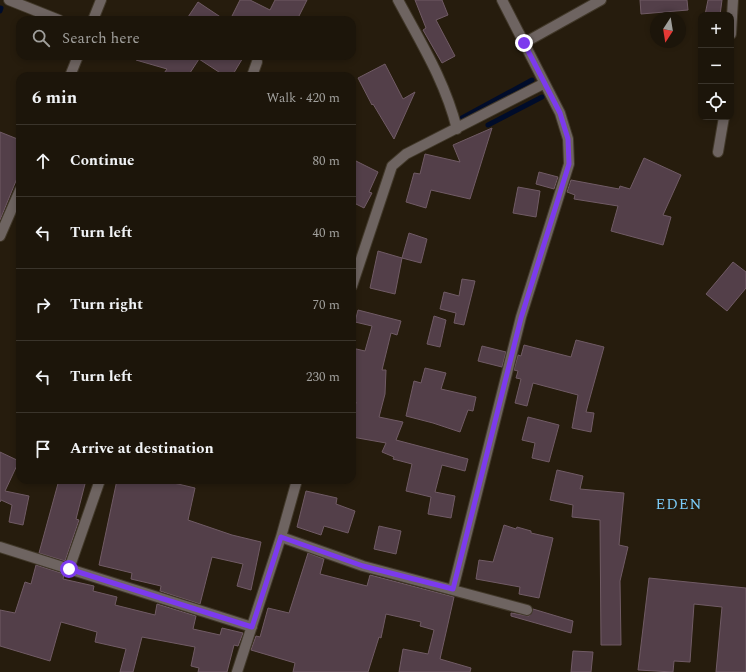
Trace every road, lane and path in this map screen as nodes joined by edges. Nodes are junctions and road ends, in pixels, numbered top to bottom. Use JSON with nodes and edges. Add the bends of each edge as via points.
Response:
{"nodes":[{"id":1,"x":9,"y":0,"type":"edge"},
{"id":2,"x":101,"y":0,"type":"edge"},
{"id":3,"x":398,"y":0,"type":"edge"},
{"id":4,"x":502,"y":0,"type":"edge"},
{"id":5,"x":601,"y":0,"type":"edge"},
{"id":6,"x":733,"y":0,"type":"edge"},
{"id":7,"x":732,"y":12,"type":"edge"},
{"id":8,"x":49,"y":16,"type":"edge"},
{"id":9,"x":95,"y":16,"type":"edge"},
{"id":10,"x":524,"y":43,"type":"junction"},
{"id":11,"x":76,"y":60,"type":"edge"},
{"id":12,"x":257,"y":62,"type":"dead end"},
{"id":13,"x":72,"y":72,"type":"edge"},
{"id":14,"x":253,"y":72,"type":"edge"},
{"id":15,"x":544,"y":84,"type":"junction"},
{"id":16,"x":723,"y":120,"type":"edge"},
{"id":17,"x":457,"y":129,"type":"junction"},
{"id":18,"x":718,"y":152,"type":"dead end"},
{"id":19,"x":16,"y":199,"type":"edge"},
{"id":20,"x":0,"y":236,"type":"edge"},
{"id":21,"x":356,"y":274,"type":"edge"},
{"id":22,"x":99,"y":484,"type":"edge"},
{"id":23,"x":296,"y":484,"type":"edge"},
{"id":24,"x":281,"y":537,"type":"junction"},
{"id":25,"x":0,"y":547,"type":"edge"},
{"id":26,"x":69,"y":569,"type":"junction"},
{"id":27,"x":453,"y":589,"type":"junction"},
{"id":28,"x":527,"y":610,"type":"dead end"},
{"id":29,"x":252,"y":627,"type":"junction"},
{"id":30,"x":237,"y":672,"type":"edge"}],
"edges":[{"from":1,"to":8,"type":"street"},
{"from":2,"to":9,"type":"street"},
{"from":3,"to":17,"type":"street","via":[[436,71],[450,102]]},
{"from":4,"to":10,"type":"street"},
{"from":5,"to":10,"type":"street"},
{"from":6,"to":7,"type":"street"},
{"from":10,"to":15,"type":"street"},
{"from":11,"to":13,"type":"street"},
{"from":12,"to":14,"type":"street"},
{"from":15,"to":17,"type":"street"},
{"from":15,"to":27,"type":"street","via":[[560,113],[568,139],[569,164],[521,318]]},
{"from":16,"to":18,"type":"street"},
{"from":17,"to":21,"type":"street","via":[[406,154],[392,166]]},
{"from":19,"to":20,"type":"street"},
{"from":22,"to":26,"type":"street"},
{"from":23,"to":24,"type":"street"},
{"from":24,"to":27,"type":"street","via":[[363,566]]},
{"from":24,"to":29,"type":"street"},
{"from":25,"to":26,"type":"street"},
{"from":26,"to":29,"type":"street"},
{"from":27,"to":28,"type":"street"},
{"from":29,"to":30,"type":"street"}]}
